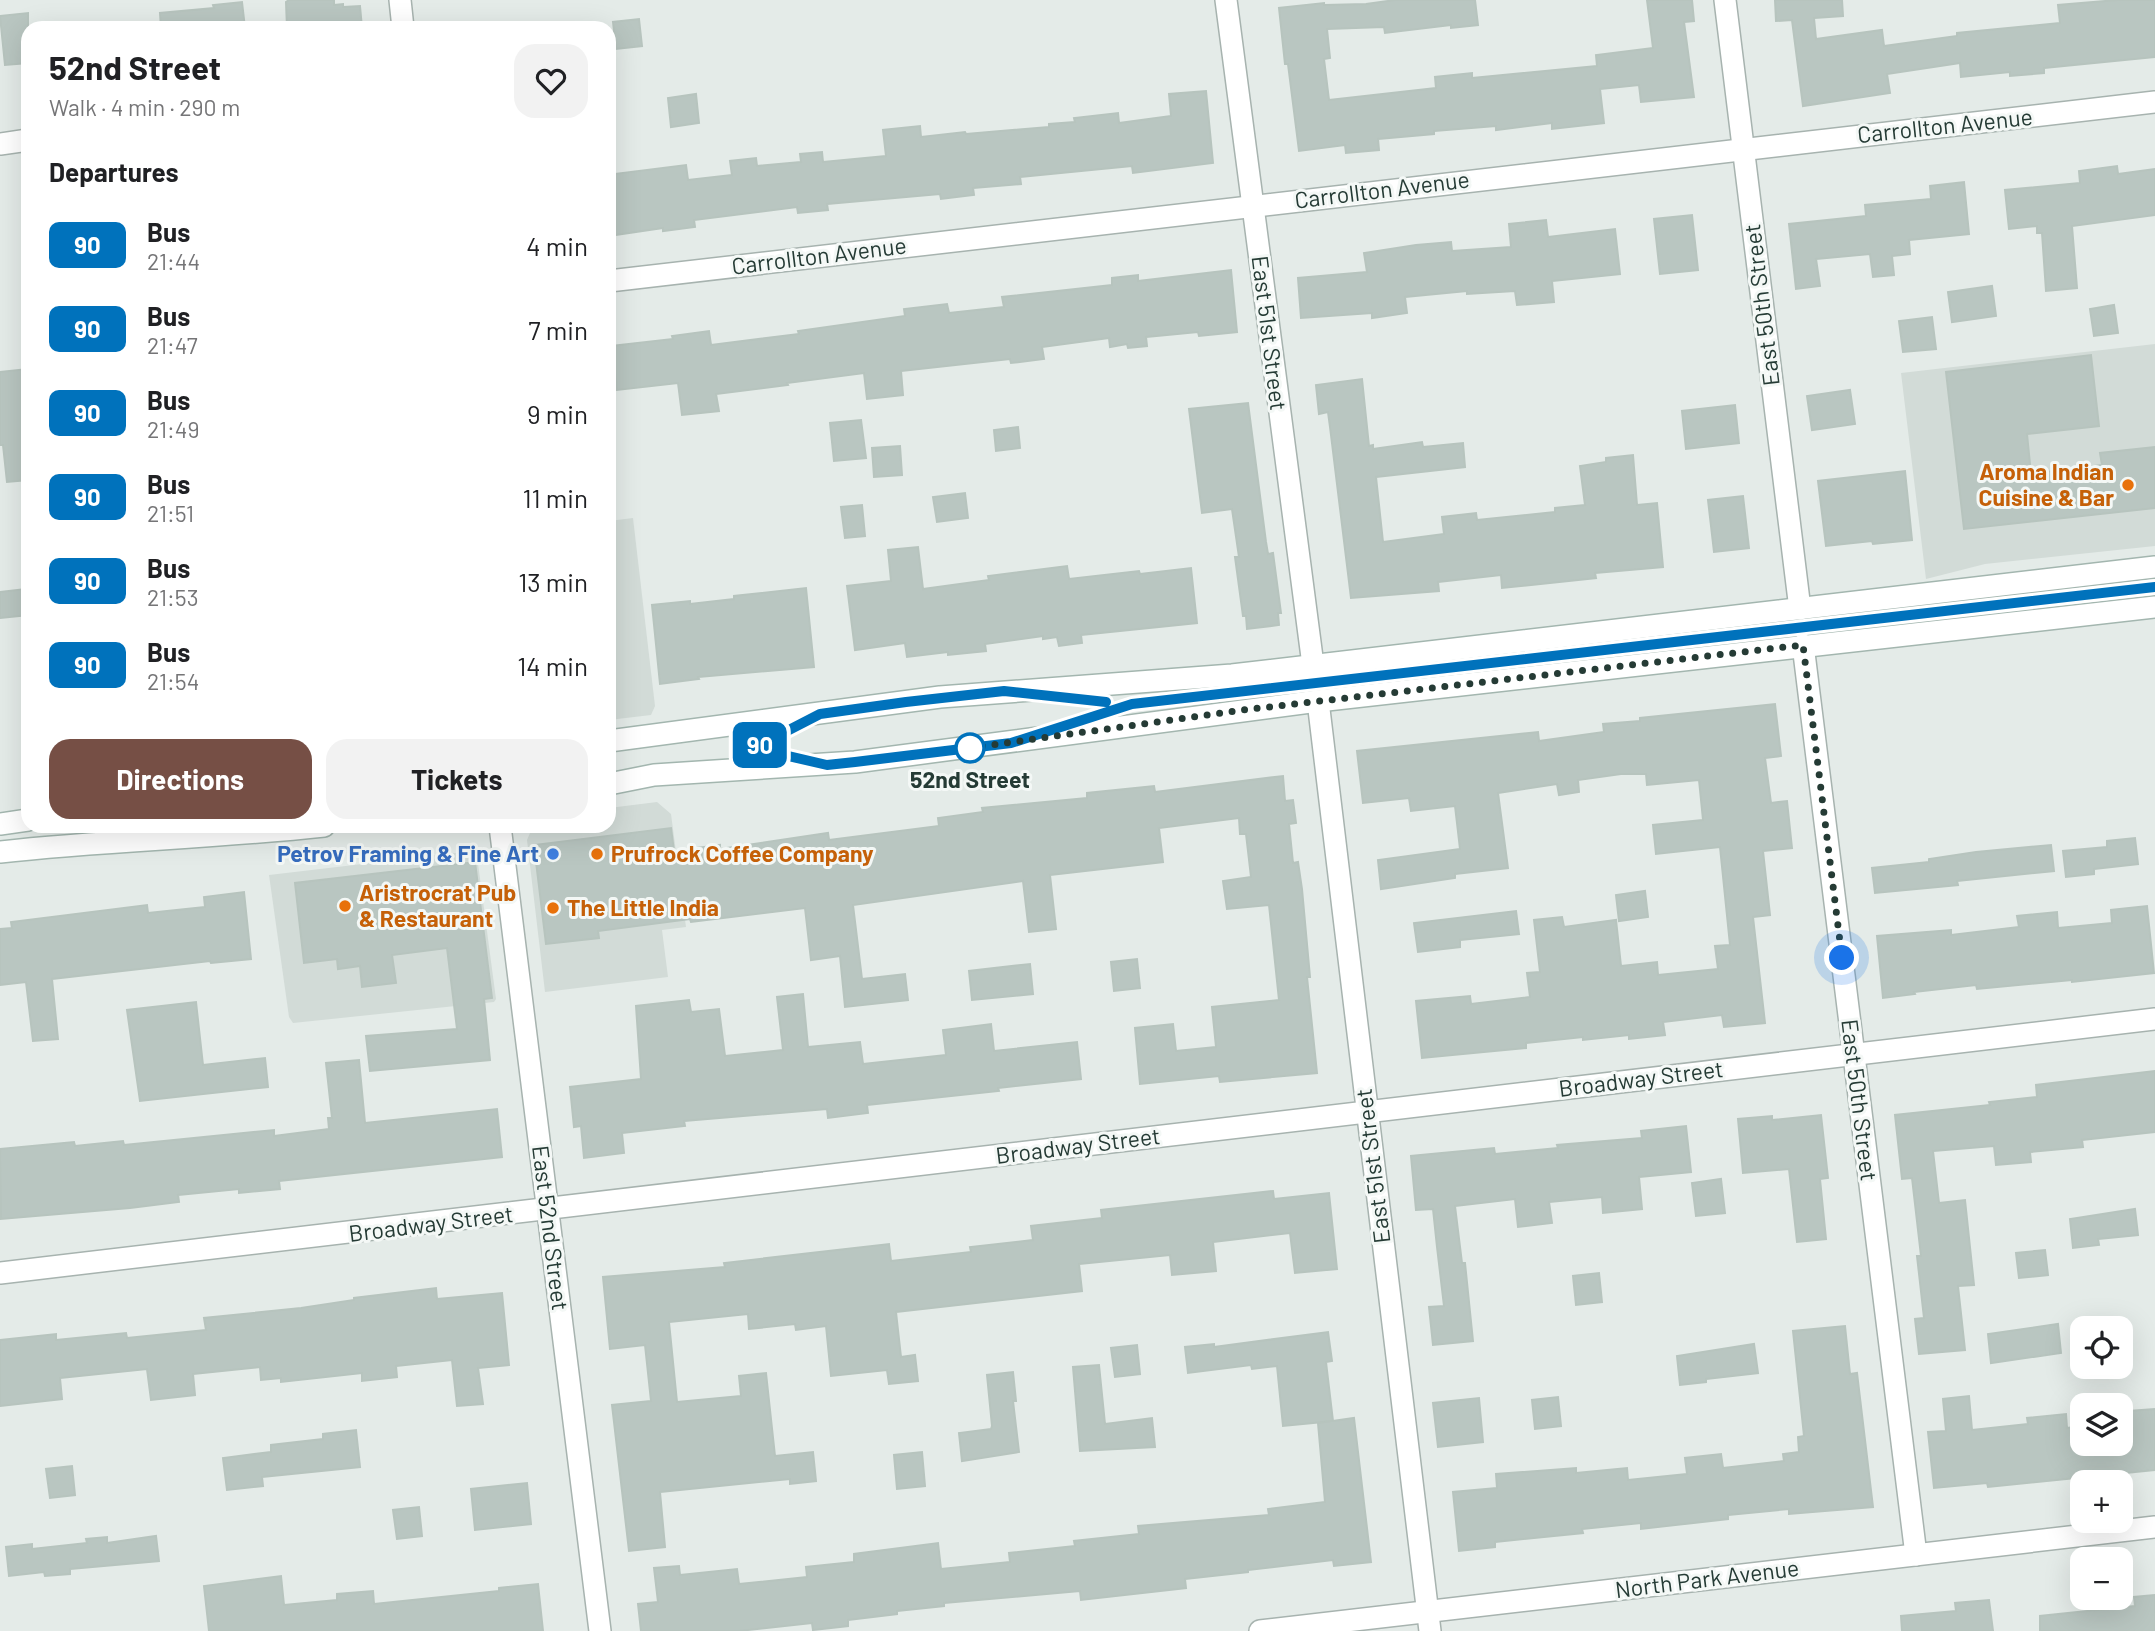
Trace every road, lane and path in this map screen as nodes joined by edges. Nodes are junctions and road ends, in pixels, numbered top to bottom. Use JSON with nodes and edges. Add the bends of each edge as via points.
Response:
{"nodes":[{"id":1,"x":400,"y":0,"type":"edge"},
{"id":2,"x":1226,"y":0,"type":"edge"},
{"id":3,"x":1725,"y":0,"type":"edge"},
{"id":4,"x":402,"y":21,"type":"edge"},
{"id":5,"x":2155,"y":102,"type":"edge"},
{"id":6,"x":21,"y":142,"type":"edge"},
{"id":7,"x":0,"y":144,"type":"edge"},
{"id":8,"x":1744,"y":148,"type":"junction"},
{"id":9,"x":1253,"y":205,"type":"junction"},
{"id":10,"x":616,"y":280,"type":"edge"},
{"id":11,"x":2155,"y":567,"type":"edge"},
{"id":12,"x":2155,"y":607,"type":"edge"},
{"id":13,"x":1800,"y":610,"type":"junction"},
{"id":14,"x":1803,"y":645,"type":"junction"},
{"id":15,"x":1313,"y":665,"type":"junction"},
{"id":16,"x":1318,"y":701,"type":"junction"},
{"id":17,"x":616,"y":740,"type":"edge"},
{"id":18,"x":616,"y":783,"type":"edge"},
{"id":19,"x":21,"y":821,"type":"edge"},
{"id":20,"x":0,"y":824,"type":"edge"},
{"id":21,"x":261,"y":833,"type":"edge"},
{"id":22,"x":501,"y":833,"type":"edge"},
{"id":23,"x":0,"y":852,"type":"edge"},
{"id":24,"x":2155,"y":1019,"type":"edge"},
{"id":25,"x":1854,"y":1054,"type":"junction"},
{"id":26,"x":1366,"y":1111,"type":"junction"},
{"id":27,"x":548,"y":1210,"type":"junction"},
{"id":28,"x":0,"y":1273,"type":"edge"},
{"id":29,"x":2155,"y":1527,"type":"edge"},
{"id":30,"x":1916,"y":1555,"type":"junction"},
{"id":31,"x":1429,"y":1621,"type":"edge"},
{"id":32,"x":600,"y":1631,"type":"edge"},
{"id":33,"x":1260,"y":1631,"type":"edge"}],
"edges":[{"from":1,"to":4,"type":"street"},
{"from":2,"to":9,"type":"street","name":"East 51st Street"},
{"from":3,"to":8,"type":"street","name":"East 50th Street"},
{"from":5,"to":8,"type":"street","name":"Carrollton Avenue"},
{"from":6,"to":7,"type":"street"},
{"from":8,"to":9,"type":"street","name":"Carrollton Avenue"},
{"from":8,"to":13,"type":"street","name":"East 50th Street"},
{"from":9,"to":10,"type":"street","name":"Carrollton Avenue"},
{"from":9,"to":15,"type":"street","name":"East 51st Street"},
{"from":11,"to":13,"type":"street"},
{"from":12,"to":14,"type":"street"},
{"from":13,"to":15,"type":"street"},
{"from":14,"to":16,"type":"street"},
{"from":14,"to":25,"type":"street","name":"East 50th Street"},
{"from":15,"to":17,"type":"street","via":[[1216,677],[953,696]]},
{"from":16,"to":18,"type":"street","via":[[855,762],[654,775]]},
{"from":16,"to":26,"type":"street","name":"East 51st Street"},
{"from":19,"to":20,"type":"street"},
{"from":21,"to":23,"type":"street"},
{"from":22,"to":27,"type":"street","name":"East 52nd Street"},
{"from":24,"to":25,"type":"street","name":"Broadway Street"},
{"from":25,"to":26,"type":"street","name":"Broadway Street"},
{"from":25,"to":30,"type":"street","name":"East 50th Street"},
{"from":26,"to":27,"type":"street","name":"Broadway Street"},
{"from":26,"to":31,"type":"street","name":"East 51st Street"},
{"from":27,"to":28,"type":"street","name":"Broadway Street"},
{"from":27,"to":32,"type":"street","name":"East 52nd Street"},
{"from":29,"to":30,"type":"street","name":"North Park Avenue"},
{"from":30,"to":31,"type":"street","name":"North Park Avenue"},
{"from":31,"to":33,"type":"street","name":"North Park Avenue"}]}
